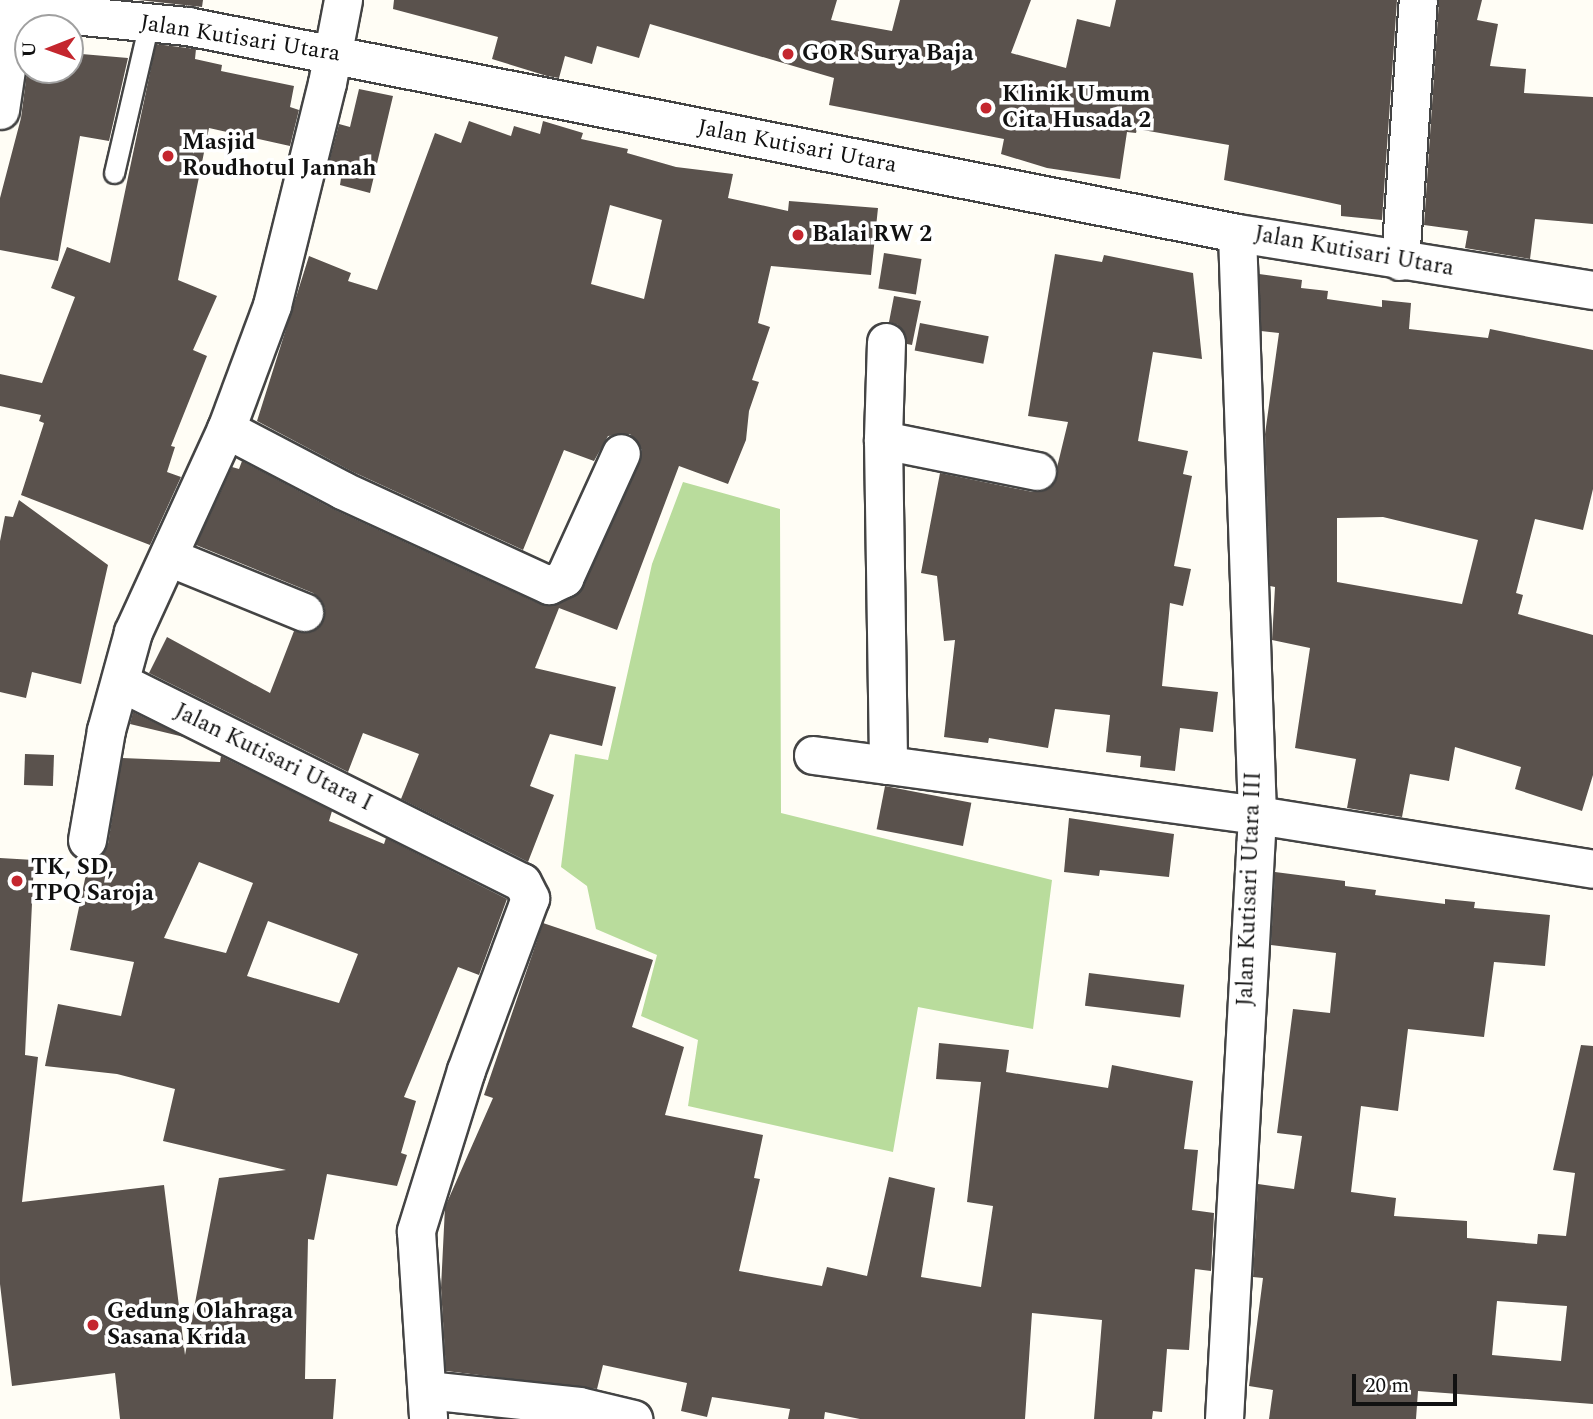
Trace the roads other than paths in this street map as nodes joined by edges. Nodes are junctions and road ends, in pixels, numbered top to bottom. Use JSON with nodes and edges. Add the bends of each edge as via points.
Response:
{"nodes":[{"id":1,"x":343,"y":0,"type":"edge"},
{"id":2,"x":1418,"y":0,"type":"edge"},
{"id":3,"x":8,"y":9,"type":"edge"},
{"id":4,"x":149,"y":22,"type":"junction"},
{"id":5,"x":333,"y":54,"type":"junction"},
{"id":6,"x":0,"y":110,"type":"edge"},
{"id":7,"x":114,"y":173,"type":"dead end"},
{"id":8,"x":1237,"y":233,"type":"junction"},
{"id":9,"x":1399,"y":261,"type":"junction"},
{"id":10,"x":1593,"y":290,"type":"edge"},
{"id":11,"x":886,"y":342,"type":"dead end"},
{"id":12,"x":226,"y":429,"type":"junction"},
{"id":13,"x":883,"y":440,"type":"junction"},
{"id":14,"x":621,"y":453,"type":"dead end"},
{"id":15,"x":1037,"y":471,"type":"dead end"},
{"id":16,"x":169,"y":557,"type":"junction"},
{"id":17,"x":304,"y":612,"type":"dead end"},
{"id":18,"x":120,"y":682,"type":"junction"},
{"id":19,"x":813,"y":755,"type":"dead end"},
{"id":20,"x":888,"y":765,"type":"junction"},
{"id":21,"x":1257,"y":815,"type":"junction"},
{"id":22,"x":87,"y":840,"type":"dead end"},
{"id":23,"x":1593,"y":869,"type":"edge"},
{"id":24,"x":428,"y":1405,"type":"edge"},
{"id":25,"x":633,"y":1419,"type":"edge"},
{"id":26,"x":1224,"y":1419,"type":"edge"}],
"edges":[{"from":1,"to":5,"type":"street"},
{"from":2,"to":9,"type":"street"},
{"from":3,"to":4,"type":"street","name":"Jalan Kutisari Utara"},
{"from":3,"to":6,"type":"street"},
{"from":4,"to":5,"type":"street","name":"Jalan Kutisari Utara"},
{"from":4,"to":7,"type":"lane"},
{"from":5,"to":8,"type":"street","name":"Jalan Kutisari Utara"},
{"from":5,"to":12,"type":"street","via":[[275,293]]},
{"from":8,"to":9,"type":"street","name":"Jalan Kutisari Utara"},
{"from":8,"to":21,"type":"street","name":"Jalan Kutisari Utara III"},
{"from":9,"to":10,"type":"street","name":"Jalan Kutisari Utara"},
{"from":11,"to":13,"type":"street"},
{"from":12,"to":14,"type":"street","via":[[342,490],[549,584],[564,578]]},
{"from":12,"to":16,"type":"street"},
{"from":13,"to":15,"type":"street"},
{"from":13,"to":20,"type":"street"},
{"from":16,"to":17,"type":"street"},
{"from":16,"to":18,"type":"street","via":[[133,632]]},
{"from":18,"to":22,"type":"street","via":[[106,730]]},
{"from":18,"to":24,"type":"street","name":"Jalan Kutisari Utara I","via":[[522,882],[530,898],[466,1070],[416,1231]]},
{"from":19,"to":20,"type":"street"},
{"from":20,"to":21,"type":"street"},
{"from":21,"to":23,"type":"street"},
{"from":21,"to":26,"type":"street","name":"Jalan Kutisari Utara III"},
{"from":24,"to":25,"type":"street","via":[[579,1406]]}]}
